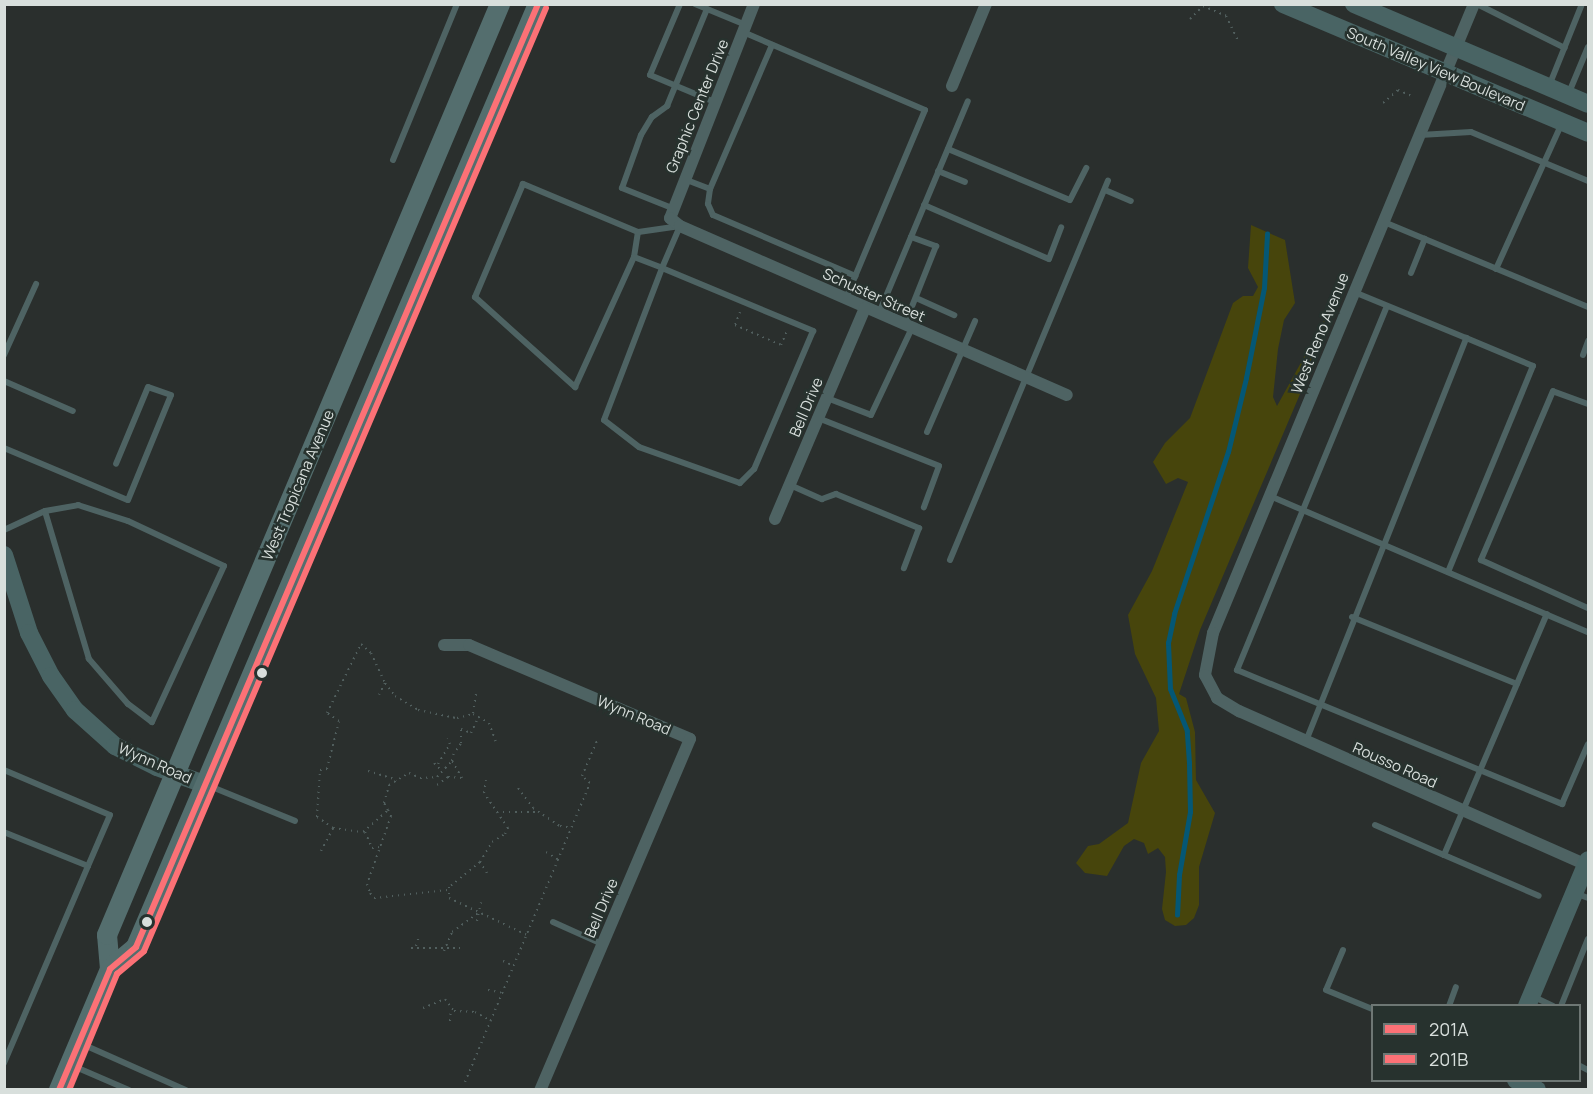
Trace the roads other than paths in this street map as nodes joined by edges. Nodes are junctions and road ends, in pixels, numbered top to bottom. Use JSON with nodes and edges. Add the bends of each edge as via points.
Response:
{"nodes":[{"id":1,"x":457,"y":4,"type":"edge"},
{"id":2,"x":500,"y":4,"type":"edge"},
{"id":3,"x":538,"y":4,"type":"edge"},
{"id":4,"x":680,"y":4,"type":"edge"},
{"id":5,"x":695,"y":4,"type":"edge"},
{"id":6,"x":754,"y":4,"type":"edge"},
{"id":7,"x":986,"y":4,"type":"edge"},
{"id":8,"x":1282,"y":4,"type":"edge"},
{"id":9,"x":1354,"y":4,"type":"edge"},
{"id":10,"x":1476,"y":4,"type":"edge"},
{"id":11,"x":1582,"y":4,"type":"edge"},
{"id":12,"x":706,"y":9,"type":"junction"},
{"id":13,"x":745,"y":28,"type":"junction"},
{"id":14,"x":772,"y":45,"type":"junction"},
{"id":15,"x":1588,"y":46,"type":"edge"},
{"id":16,"x":1456,"y":48,"type":"junction"},
{"id":17,"x":1565,"y":48,"type":"junction"},
{"id":18,"x":1446,"y":73,"type":"junction"},
{"id":19,"x":675,"y":85,"type":"junction"},
{"id":20,"x":952,"y":86,"type":"dead end"},
{"id":21,"x":1549,"y":87,"type":"junction"},
{"id":22,"x":1568,"y":95,"type":"junction"},
{"id":23,"x":968,"y":101,"type":"dead end"},
{"id":24,"x":715,"y":102,"type":"junction"},
{"id":25,"x":1588,"y":104,"type":"edge"},
{"id":26,"x":1562,"y":122,"type":"junction"},
{"id":27,"x":1588,"y":133,"type":"edge"},
{"id":28,"x":1419,"y":135,"type":"junction"},
{"id":29,"x":948,"y":149,"type":"junction"},
{"id":30,"x":393,"y":160,"type":"dead end"},
{"id":31,"x":1542,"y":162,"type":"junction"},
{"id":32,"x":1086,"y":168,"type":"dead end"},
{"id":33,"x":938,"y":171,"type":"junction"},
{"id":34,"x":684,"y":179,"type":"junction"},
{"id":35,"x":1108,"y":181,"type":"dead end"},
{"id":36,"x":1588,"y":181,"type":"edge"},
{"id":37,"x":965,"y":182,"type":"dead end"},
{"id":38,"x":710,"y":189,"type":"junction"},
{"id":39,"x":1105,"y":190,"type":"junction"},
{"id":40,"x":1131,"y":201,"type":"dead end"},
{"id":41,"x":924,"y":205,"type":"junction"},
{"id":42,"x":674,"y":218,"type":"junction"},
{"id":43,"x":1383,"y":222,"type":"junction"},
{"id":44,"x":1061,"y":227,"type":"dead end"},
{"id":45,"x":638,"y":232,"type":"junction"},
{"id":46,"x":911,"y":237,"type":"junction"},
{"id":47,"x":1425,"y":239,"type":"junction"},
{"id":48,"x":634,"y":257,"type":"junction"},
{"id":49,"x":662,"y":268,"type":"junction"},
{"id":50,"x":1496,"y":269,"type":"junction"},
{"id":51,"x":1411,"y":273,"type":"dead end"},
{"id":52,"x":855,"y":276,"type":"junction"},
{"id":53,"x":36,"y":284,"type":"dead end"},
{"id":54,"x":1353,"y":292,"type":"junction"},
{"id":55,"x":845,"y":298,"type":"junction"},
{"id":56,"x":916,"y":298,"type":"junction"},
{"id":57,"x":1387,"y":306,"type":"junction"},
{"id":58,"x":1588,"y":307,"type":"edge"},
{"id":59,"x":865,"y":308,"type":"junction"},
{"id":60,"x":879,"y":314,"type":"junction"},
{"id":61,"x":954,"y":315,"type":"dead end"},
{"id":62,"x":975,"y":321,"type":"dead end"},
{"id":63,"x":908,"y":327,"type":"junction"},
{"id":64,"x":1466,"y":338,"type":"junction"},
{"id":65,"x":1588,"y":341,"type":"edge"},
{"id":66,"x":964,"y":350,"type":"junction"},
{"id":67,"x":4,"y":355,"type":"edge"},
{"id":68,"x":1583,"y":355,"type":"dead end"},
{"id":69,"x":1028,"y":378,"type":"junction"},
{"id":70,"x":4,"y":381,"type":"edge"},
{"id":71,"x":1067,"y":395,"type":"dead end"},
{"id":72,"x":827,"y":398,"type":"junction"},
{"id":73,"x":1588,"y":404,"type":"edge"},
{"id":74,"x":73,"y":411,"type":"dead end"},
{"id":75,"x":818,"y":418,"type":"junction"},
{"id":76,"x":927,"y":432,"type":"dead end"},
{"id":77,"x":4,"y":448,"type":"edge"},
{"id":78,"x":116,"y":464,"type":"dead end"},
{"id":79,"x":790,"y":484,"type":"junction"},
{"id":80,"x":1270,"y":496,"type":"junction"},
{"id":81,"x":924,"y":507,"type":"dead end"},
{"id":82,"x":1303,"y":510,"type":"junction"},
{"id":83,"x":45,"y":511,"type":"junction"},
{"id":84,"x":775,"y":519,"type":"dead end"},
{"id":85,"x":4,"y":530,"type":"edge"},
{"id":86,"x":1382,"y":544,"type":"junction"},
{"id":87,"x":4,"y":555,"type":"edge"},
{"id":88,"x":950,"y":560,"type":"dead end"},
{"id":89,"x":904,"y":568,"type":"dead end"},
{"id":90,"x":1448,"y":572,"type":"junction"},
{"id":91,"x":1588,"y":608,"type":"edge"},
{"id":92,"x":1547,"y":614,"type":"junction"},
{"id":93,"x":1353,"y":617,"type":"junction"},
{"id":94,"x":1588,"y":632,"type":"edge"},
{"id":95,"x":444,"y":645,"type":"dead end"},
{"id":96,"x":1205,"y":675,"type":"joint"},
{"id":97,"x":1517,"y":684,"type":"junction"},
{"id":98,"x":1318,"y":704,"type":"junction"},
{"id":99,"x":690,"y":739,"type":"joint"},
{"id":100,"x":1306,"y":741,"type":"junction"},
{"id":101,"x":1588,"y":746,"type":"edge"},
{"id":102,"x":4,"y":770,"type":"edge"},
{"id":103,"x":1481,"y":771,"type":"junction"},
{"id":104,"x":176,"y":775,"type":"junction"},
{"id":105,"x":204,"y":784,"type":"junction"},
{"id":106,"x":1462,"y":811,"type":"junction"},
{"id":107,"x":295,"y":820,"type":"dead end"},
{"id":108,"x":1375,"y":825,"type":"dead end"},
{"id":109,"x":4,"y":832,"type":"edge"},
{"id":110,"x":1444,"y":855,"type":"junction"},
{"id":111,"x":1588,"y":863,"type":"edge"},
{"id":112,"x":88,"y":866,"type":"junction"},
{"id":113,"x":1582,"y":895,"type":"edge"},
{"id":114,"x":1539,"y":896,"type":"dead end"},
{"id":115,"x":553,"y":922,"type":"dead end"},
{"id":116,"x":1588,"y":939,"type":"edge"},
{"id":117,"x":602,"y":944,"type":"junction"},
{"id":118,"x":1343,"y":950,"type":"dead end"},
{"id":119,"x":110,"y":969,"type":"junction"},
{"id":120,"x":1456,"y":987,"type":"dead end"},
{"id":121,"x":1529,"y":1001,"type":"edge"},
{"id":122,"x":1449,"y":1004,"type":"edge"},
{"id":123,"x":1547,"y":1004,"type":"edge"},
{"id":124,"x":1561,"y":1004,"type":"edge"},
{"id":125,"x":1371,"y":1009,"type":"edge"},
{"id":126,"x":79,"y":1043,"type":"junction"},
{"id":127,"x":4,"y":1063,"type":"edge"},
{"id":128,"x":69,"y":1065,"type":"junction"},
{"id":129,"x":58,"y":1089,"type":"edge"},
{"id":130,"x":129,"y":1089,"type":"edge"},
{"id":131,"x":186,"y":1089,"type":"edge"},
{"id":132,"x":540,"y":1089,"type":"edge"}],
"edges":[{"from":1,"to":30,"type":"lane"},
{"from":2,"to":104,"type":"main road","name":"West Tropicana Avenue"},
{"from":3,"to":105,"type":"main road","name":"West Tropicana Avenue"},
{"from":4,"to":19,"type":"lane","via":[[650,75]]},
{"from":5,"to":12,"type":"lane"},
{"from":6,"to":13,"type":"street","name":"Graphic Center Drive"},
{"from":7,"to":20,"type":"street"},
{"from":8,"to":18,"type":"main road","name":"South Valley View Boulevard"},
{"from":9,"to":16,"type":"main road","name":"South Valley View Boulevard"},
{"from":10,"to":16,"type":"street","name":"West Reno Avenue"},
{"from":10,"to":17,"type":"lane"},
{"from":11,"to":17,"type":"lane"},
{"from":12,"to":13,"type":"lane"},
{"from":12,"to":19,"type":"lane"},
{"from":13,"to":14,"type":"lane"},
{"from":13,"to":24,"type":"street","name":"Graphic Center Drive"},
{"from":14,"to":38,"type":"lane"},
{"from":14,"to":52,"type":"lane","via":[[925,110]]},
{"from":15,"to":22,"type":"lane"},
{"from":16,"to":18,"type":"street","name":"West Reno Avenue"},
{"from":16,"to":21,"type":"main road","name":"South Valley View Boulevard"},
{"from":17,"to":21,"type":"lane"},
{"from":18,"to":26,"type":"main road","name":"South Valley View Boulevard"},
{"from":18,"to":28,"type":"street","name":"West Reno Avenue"},
{"from":19,"to":24,"type":"lane"},
{"from":19,"to":42,"type":"lane","via":[[667,106],[652,117],[641,135],[622,188]]},
{"from":21,"to":22,"type":"main road","name":"South Valley View Boulevard"},
{"from":22,"to":25,"type":"main road","name":"South Valley View Boulevard"},
{"from":23,"to":29,"type":"lane"},
{"from":24,"to":34,"type":"street","name":"Graphic Center Drive"},
{"from":26,"to":27,"type":"main road","name":"South Valley View Boulevard"},
{"from":26,"to":31,"type":"lane"},
{"from":28,"to":31,"type":"lane","via":[[1471,132]]},
{"from":28,"to":43,"type":"street","name":"West Reno Avenue"},
{"from":29,"to":32,"type":"lane","via":[[1070,200]]},
{"from":29,"to":33,"type":"lane"},
{"from":31,"to":36,"type":"lane"},
{"from":31,"to":50,"type":"lane"},
{"from":33,"to":37,"type":"lane"},
{"from":33,"to":41,"type":"lane"},
{"from":34,"to":38,"type":"lane"},
{"from":34,"to":42,"type":"street","name":"Graphic Center Drive"},
{"from":35,"to":39,"type":"lane"},
{"from":38,"to":52,"type":"lane","via":[[708,204],[713,215]]},
{"from":39,"to":40,"type":"lane"},
{"from":39,"to":69,"type":"lane"},
{"from":41,"to":44,"type":"lane","via":[[1048,259]]},
{"from":41,"to":46,"type":"lane"},
{"from":42,"to":45,"type":"lane"},
{"from":42,"to":49,"type":"lane"},
{"from":42,"to":55,"type":"street","name":"Schuster Street"},
{"from":43,"to":47,"type":"lane"},
{"from":43,"to":54,"type":"street","name":"West Reno Avenue"},
{"from":45,"to":48,"type":"lane"},
{"from":45,"to":48,"type":"lane","via":[[523,184],[475,297],[575,387]]},
{"from":46,"to":56,"type":"lane","via":[[936,246]]},
{"from":46,"to":60,"type":"lane"},
{"from":47,"to":50,"type":"lane"},
{"from":47,"to":51,"type":"lane"},
{"from":48,"to":49,"type":"lane"},
{"from":49,"to":49,"type":"lane","via":[[604,420],[639,447],[740,483],[754,469],[813,331]]},
{"from":50,"to":58,"type":"lane"},
{"from":52,"to":55,"type":"lane"},
{"from":53,"to":67,"type":"lane"},
{"from":54,"to":57,"type":"lane"},
{"from":54,"to":80,"type":"street","name":"West Reno Avenue"},
{"from":55,"to":59,"type":"street","name":"Schuster Street"},
{"from":56,"to":61,"type":"lane"},
{"from":56,"to":63,"type":"lane"},
{"from":57,"to":64,"type":"lane"},
{"from":57,"to":82,"type":"lane"},
{"from":59,"to":60,"type":"street","name":"Schuster Street"},
{"from":59,"to":72,"type":"street","name":"Bell Drive"},
{"from":60,"to":63,"type":"street","name":"Schuster Street"},
{"from":62,"to":66,"type":"lane"},
{"from":63,"to":66,"type":"street","name":"Schuster Street"},
{"from":63,"to":72,"type":"lane","via":[[871,415]]},
{"from":64,"to":86,"type":"lane"},
{"from":64,"to":90,"type":"lane","via":[[1533,366]]},
{"from":65,"to":68,"type":"lane"},
{"from":66,"to":69,"type":"street","name":"Schuster Street"},
{"from":66,"to":76,"type":"lane"},
{"from":69,"to":71,"type":"street","name":"Schuster Street"},
{"from":69,"to":88,"type":"lane"},
{"from":70,"to":74,"type":"lane"},
{"from":72,"to":75,"type":"street","name":"Bell Drive"},
{"from":73,"to":91,"type":"lane","via":[[1553,391],[1482,560]]},
{"from":75,"to":79,"type":"street","name":"Bell Drive"},
{"from":75,"to":81,"type":"lane","via":[[939,466]]},
{"from":77,"to":78,"type":"lane","via":[[128,500],[171,395],[148,387]]},
{"from":79,"to":84,"type":"street","name":"Bell Drive"},
{"from":79,"to":89,"type":"lane","via":[[822,499],[836,495],[919,528]]},
{"from":80,"to":82,"type":"lane"},
{"from":80,"to":96,"type":"street","name":"West Reno Avenue","via":[[1214,633]]},
{"from":82,"to":86,"type":"lane"},
{"from":82,"to":98,"type":"lane","via":[[1237,670]]},
{"from":83,"to":83,"type":"lane","via":[[90,659],[128,704],[152,722],[224,566],[128,521],[78,505]]},
{"from":83,"to":85,"type":"lane"},
{"from":86,"to":90,"type":"lane"},
{"from":86,"to":93,"type":"lane"},
{"from":87,"to":104,"type":"main road","name":"Wynn Road","via":[[29,633],[51,676],[75,710],[115,746]]},
{"from":90,"to":92,"type":"lane"},
{"from":92,"to":94,"type":"lane"},
{"from":92,"to":97,"type":"lane"},
{"from":93,"to":97,"type":"lane"},
{"from":93,"to":98,"type":"lane"},
{"from":95,"to":99,"type":"street","name":"Wynn Road","via":[[469,645]]},
{"from":96,"to":100,"type":"street","name":"Rousso Road","via":[[1217,698]]},
{"from":97,"to":103,"type":"lane"},
{"from":98,"to":100,"type":"lane"},
{"from":98,"to":103,"type":"lane"},
{"from":99,"to":117,"type":"street","name":"Bell Drive"},
{"from":100,"to":106,"type":"street","name":"Rousso Road"},
{"from":101,"to":103,"type":"lane","via":[[1562,804]]},
{"from":102,"to":112,"type":"lane","via":[[110,815]]},
{"from":103,"to":106,"type":"lane"},
{"from":104,"to":105,"type":"main road","name":"Wynn Road"},
{"from":104,"to":119,"type":"main road","name":"West Tropicana Avenue","via":[[107,935]]},
{"from":105,"to":107,"type":"lane"},
{"from":105,"to":119,"type":"main road","name":"West Tropicana Avenue","via":[[136,947]]},
{"from":106,"to":110,"type":"lane"},
{"from":106,"to":111,"type":"street","name":"Rousso Road"},
{"from":108,"to":110,"type":"lane"},
{"from":109,"to":112,"type":"lane"},
{"from":110,"to":114,"type":"lane"},
{"from":111,"to":113,"type":"main road"},
{"from":112,"to":127,"type":"lane"},
{"from":113,"to":121,"type":"main road"},
{"from":115,"to":117,"type":"lane"},
{"from":116,"to":124,"type":"lane"},
{"from":117,"to":132,"type":"street","name":"Bell Drive"},
{"from":118,"to":125,"type":"lane","via":[[1326,990]]},
{"from":119,"to":126,"type":"main road","name":"West Tropicana Avenue"},
{"from":120,"to":122,"type":"lane"},
{"from":121,"to":123,"type":"lane"},
{"from":126,"to":128,"type":"main road","name":"West Tropicana Avenue"},
{"from":126,"to":131,"type":"lane"},
{"from":128,"to":129,"type":"main road","name":"West Tropicana Avenue"},
{"from":128,"to":130,"type":"lane"}]}
